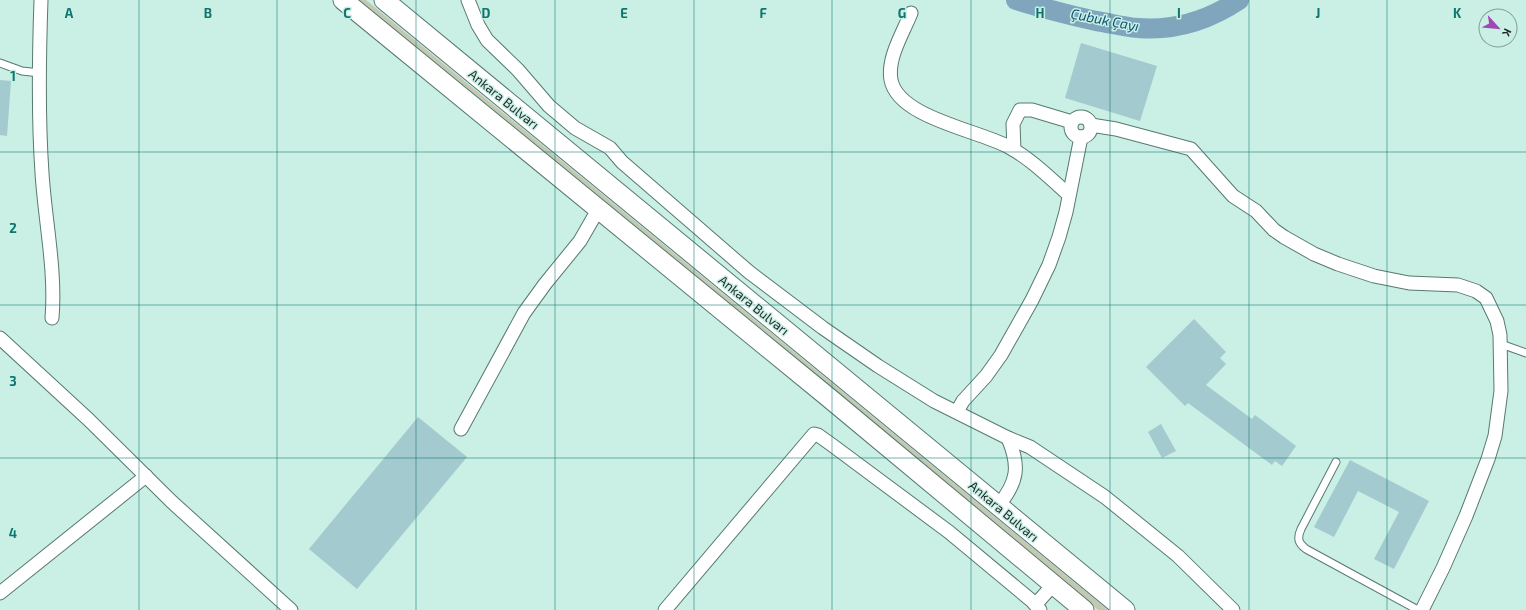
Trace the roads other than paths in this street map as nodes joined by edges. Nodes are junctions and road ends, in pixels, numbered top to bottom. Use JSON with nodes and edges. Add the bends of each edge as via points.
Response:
{"nodes":[{"id":1,"x":42,"y":0,"type":"edge"},
{"id":2,"x":343,"y":0,"type":"edge"},
{"id":3,"x":384,"y":0,"type":"edge"},
{"id":4,"x":468,"y":0,"type":"edge"},
{"id":5,"x":911,"y":13,"type":"dead end"},
{"id":6,"x":0,"y":63,"type":"edge"},
{"id":7,"x":40,"y":73,"type":"junction"},
{"id":8,"x":1072,"y":122,"type":"junction"},
{"id":9,"x":1091,"y":125,"type":"junction"},
{"id":10,"x":1081,"y":137,"type":"junction"},
{"id":11,"x":1014,"y":150,"type":"junction"},
{"id":12,"x":1070,"y":195,"type":"junction"},
{"id":13,"x":598,"y":208,"type":"junction"},
{"id":14,"x":52,"y":318,"type":"dead end"},
{"id":15,"x":0,"y":338,"type":"edge"},
{"id":16,"x":1500,"y":344,"type":"junction"},
{"id":17,"x":1526,"y":353,"type":"edge"},
{"id":18,"x":959,"y":413,"type":"junction"},
{"id":19,"x":461,"y":428,"type":"dead end"},
{"id":20,"x":1008,"y":438,"type":"junction"},
{"id":21,"x":1336,"y":462,"type":"dead end"},
{"id":22,"x":146,"y":476,"type":"junction"},
{"id":23,"x":998,"y":506,"type":"junction"},
{"id":24,"x":1053,"y":585,"type":"junction"},
{"id":25,"x":0,"y":593,"type":"edge"},
{"id":26,"x":1038,"y":607,"type":"edge"},
{"id":27,"x":291,"y":610,"type":"edge"},
{"id":28,"x":665,"y":610,"type":"edge"},
{"id":29,"x":1084,"y":610,"type":"edge"},
{"id":30,"x":1125,"y":610,"type":"edge"},
{"id":31,"x":1233,"y":610,"type":"edge"},
{"id":32,"x":1418,"y":610,"type":"edge"},
{"id":33,"x":1422,"y":610,"type":"edge"}],
"edges":[{"from":1,"to":7,"type":"street"},
{"from":2,"to":13,"type":"main road","name":"Ankara Bulvarı"},
{"from":3,"to":23,"type":"main road","name":"Ankara Bulvarı"},
{"from":4,"to":18,"type":"street","via":[[487,40],[568,123],[610,148],[628,167],[774,292],[878,366],[934,401]]},
{"from":5,"to":11,"type":"street","via":[[892,62],[891,81],[896,91],[908,104],[926,115]]},
{"from":6,"to":7,"type":"lane"},
{"from":7,"to":14,"type":"street","via":[[42,172],[51,261]]},
{"from":8,"to":9,"type":"street","via":[[1082,117]]},
{"from":8,"to":10,"type":"street","via":[[1073,133]]},
{"from":8,"to":11,"type":"street","via":[[1023,108],[1013,124]]},
{"from":9,"to":10,"type":"street","via":[[1089,134]]},
{"from":9,"to":16,"type":"street","via":[[1191,149],[1233,196],[1256,211],[1274,230],[1314,254],[1363,273],[1391,280],[1458,285],[1476,291],[1486,298],[1491,307],[1497,321]]},
{"from":10,"to":12,"type":"street"},
{"from":11,"to":12,"type":"street"},
{"from":12,"to":18,"type":"street","via":[[1049,265],[1032,300],[1001,355],[963,401]]},
{"from":13,"to":19,"type":"street","via":[[580,242],[524,313]]},
{"from":13,"to":24,"type":"main road","name":"Ankara Bulvarı"},
{"from":15,"to":22,"type":"street"},
{"from":16,"to":17,"type":"lane"},
{"from":16,"to":33,"type":"street","via":[[1501,391],[1495,436],[1466,516]]},
{"from":18,"to":20,"type":"street"},
{"from":20,"to":23,"type":"street","via":[[1016,469],[1012,485]]},
{"from":20,"to":31,"type":"street","via":[[1030,447],[1057,464],[1122,510],[1178,556]]},
{"from":21,"to":32,"type":"lane","via":[[1298,535],[1301,545]]},
{"from":22,"to":25,"type":"street"},
{"from":22,"to":27,"type":"street"},
{"from":23,"to":30,"type":"main road","name":"Ankara Bulvarı"},
{"from":24,"to":26,"type":"street"},
{"from":24,"to":29,"type":"main road","name":"Ankara Bulvarı"},
{"from":26,"to":28,"type":"street","via":[[949,532],[814,434]]}]}
